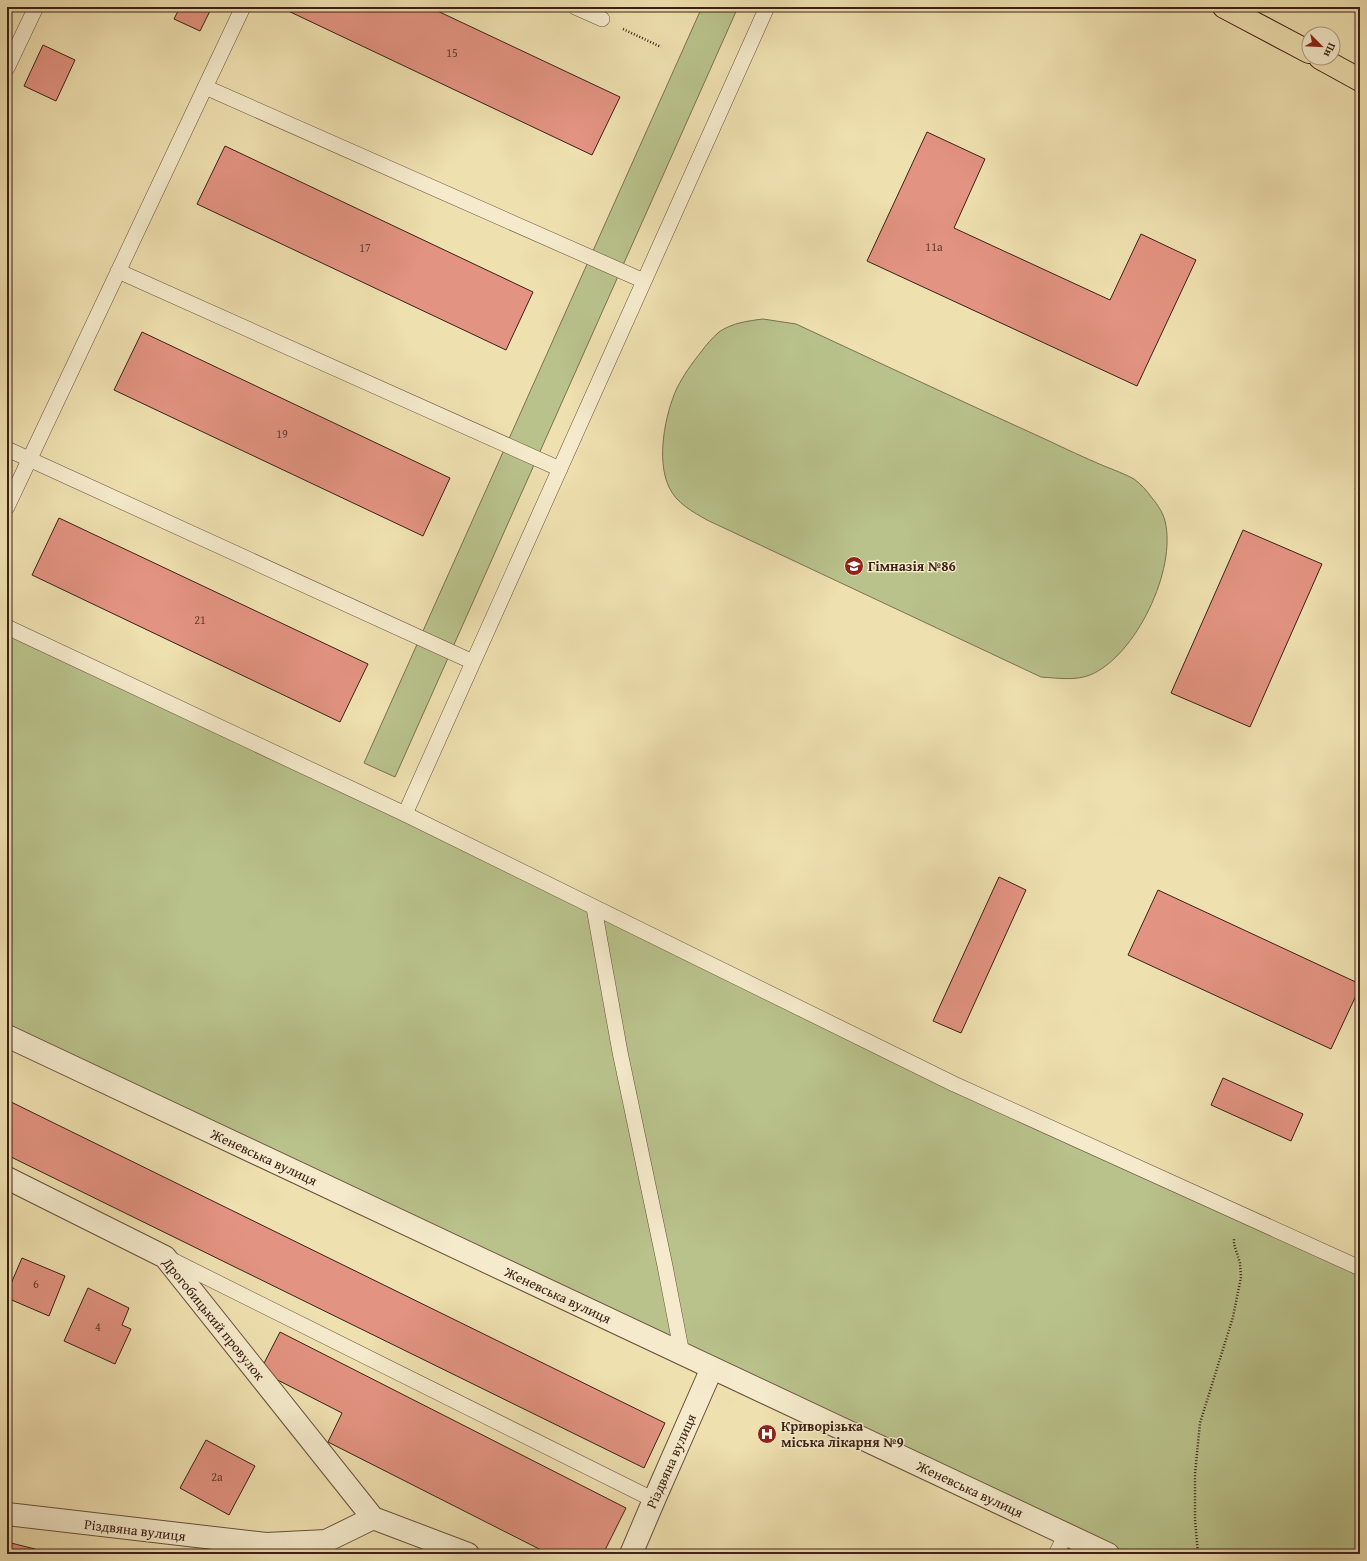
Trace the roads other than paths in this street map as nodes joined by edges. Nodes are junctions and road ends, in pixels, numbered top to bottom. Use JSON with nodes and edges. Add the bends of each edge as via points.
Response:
{"nodes":[{"id":1,"x":36,"y":7,"type":"edge"},
{"id":2,"x":243,"y":7,"type":"edge"},
{"id":3,"x":576,"y":7,"type":"edge"},
{"id":4,"x":767,"y":7,"type":"edge"},
{"id":5,"x":1224,"y":7,"type":"edge"},
{"id":6,"x":602,"y":19,"type":"road end"},
{"id":7,"x":1301,"y":48,"type":"edge"},
{"id":8,"x":1335,"y":66,"type":"edge"},
{"id":9,"x":7,"y":68,"type":"edge"},
{"id":10,"x":1360,"y":80,"type":"edge"},
{"id":11,"x":205,"y":87,"type":"junction"},
{"id":12,"x":118,"y":271,"type":"junction"},
{"id":13,"x":644,"y":281,"type":"junction"},
{"id":14,"x":7,"y":449,"type":"edge"},
{"id":15,"x":30,"y":459,"type":"junction"},
{"id":16,"x":560,"y":469,"type":"junction"},
{"id":17,"x":7,"y":507,"type":"edge"},
{"id":18,"x":7,"y":627,"type":"edge"},
{"id":19,"x":473,"y":662,"type":"junction"},
{"id":20,"x":405,"y":814,"type":"junction"},
{"id":21,"x":594,"y":908,"type":"junction"},
{"id":22,"x":7,"y":1036,"type":"edge"},
{"id":23,"x":7,"y":1178,"type":"edge"},
{"id":24,"x":165,"y":1257,"type":"junction"},
{"id":25,"x":1360,"y":1268,"type":"edge"},
{"id":26,"x":682,"y":1354,"type":"junction"},
{"id":27,"x":712,"y":1368,"type":"junction"},
{"id":28,"x":654,"y":1500,"type":"junction"},
{"id":29,"x":7,"y":1514,"type":"edge"},
{"id":30,"x":373,"y":1518,"type":"junction"},
{"id":31,"x":1066,"y":1534,"type":"junction"},
{"id":32,"x":468,"y":1554,"type":"edge"},
{"id":33,"x":631,"y":1554,"type":"edge"},
{"id":34,"x":1056,"y":1554,"type":"edge"},
{"id":35,"x":1108,"y":1554,"type":"edge"}],
"edges":[{"from":1,"to":9,"type":"lane"},
{"from":2,"to":11,"type":"lane"},
{"from":3,"to":6,"type":"lane"},
{"from":4,"to":13,"type":"lane"},
{"from":5,"to":7,"type":"main road"},
{"from":8,"to":10,"type":"main road"},
{"from":11,"to":12,"type":"lane"},
{"from":11,"to":13,"type":"lane"},
{"from":12,"to":15,"type":"lane"},
{"from":12,"to":16,"type":"lane"},
{"from":13,"to":16,"type":"lane"},
{"from":14,"to":15,"type":"lane"},
{"from":15,"to":17,"type":"lane"},
{"from":15,"to":19,"type":"lane"},
{"from":16,"to":19,"type":"lane"},
{"from":18,"to":20,"type":"lane"},
{"from":19,"to":20,"type":"lane"},
{"from":20,"to":21,"type":"lane"},
{"from":21,"to":25,"type":"lane","via":[[954,1084]]},
{"from":21,"to":26,"type":"lane","via":[[620,1052]]},
{"from":22,"to":26,"type":"street","name":"Женевська вулиця"},
{"from":23,"to":24,"type":"street","name":"Дрогобицький провулок"},
{"from":24,"to":28,"type":"lane"},
{"from":24,"to":30,"type":"street","name":"Дрогобицький провулок"},
{"from":26,"to":27,"type":"street","name":"Женевська вулиця"},
{"from":27,"to":28,"type":"street","name":"Різдвяна вулиця"},
{"from":27,"to":31,"type":"street","name":"Женевська вулиця"},
{"from":28,"to":33,"type":"street","name":"Різдвяна вулиця"},
{"from":29,"to":30,"type":"street","name":"Різдвяна вулиця","via":[[266,1544],[326,1541]]},
{"from":30,"to":32,"type":"street"},
{"from":31,"to":34,"type":"lane"},
{"from":31,"to":35,"type":"street","name":"Женевська вулиця"}]}
